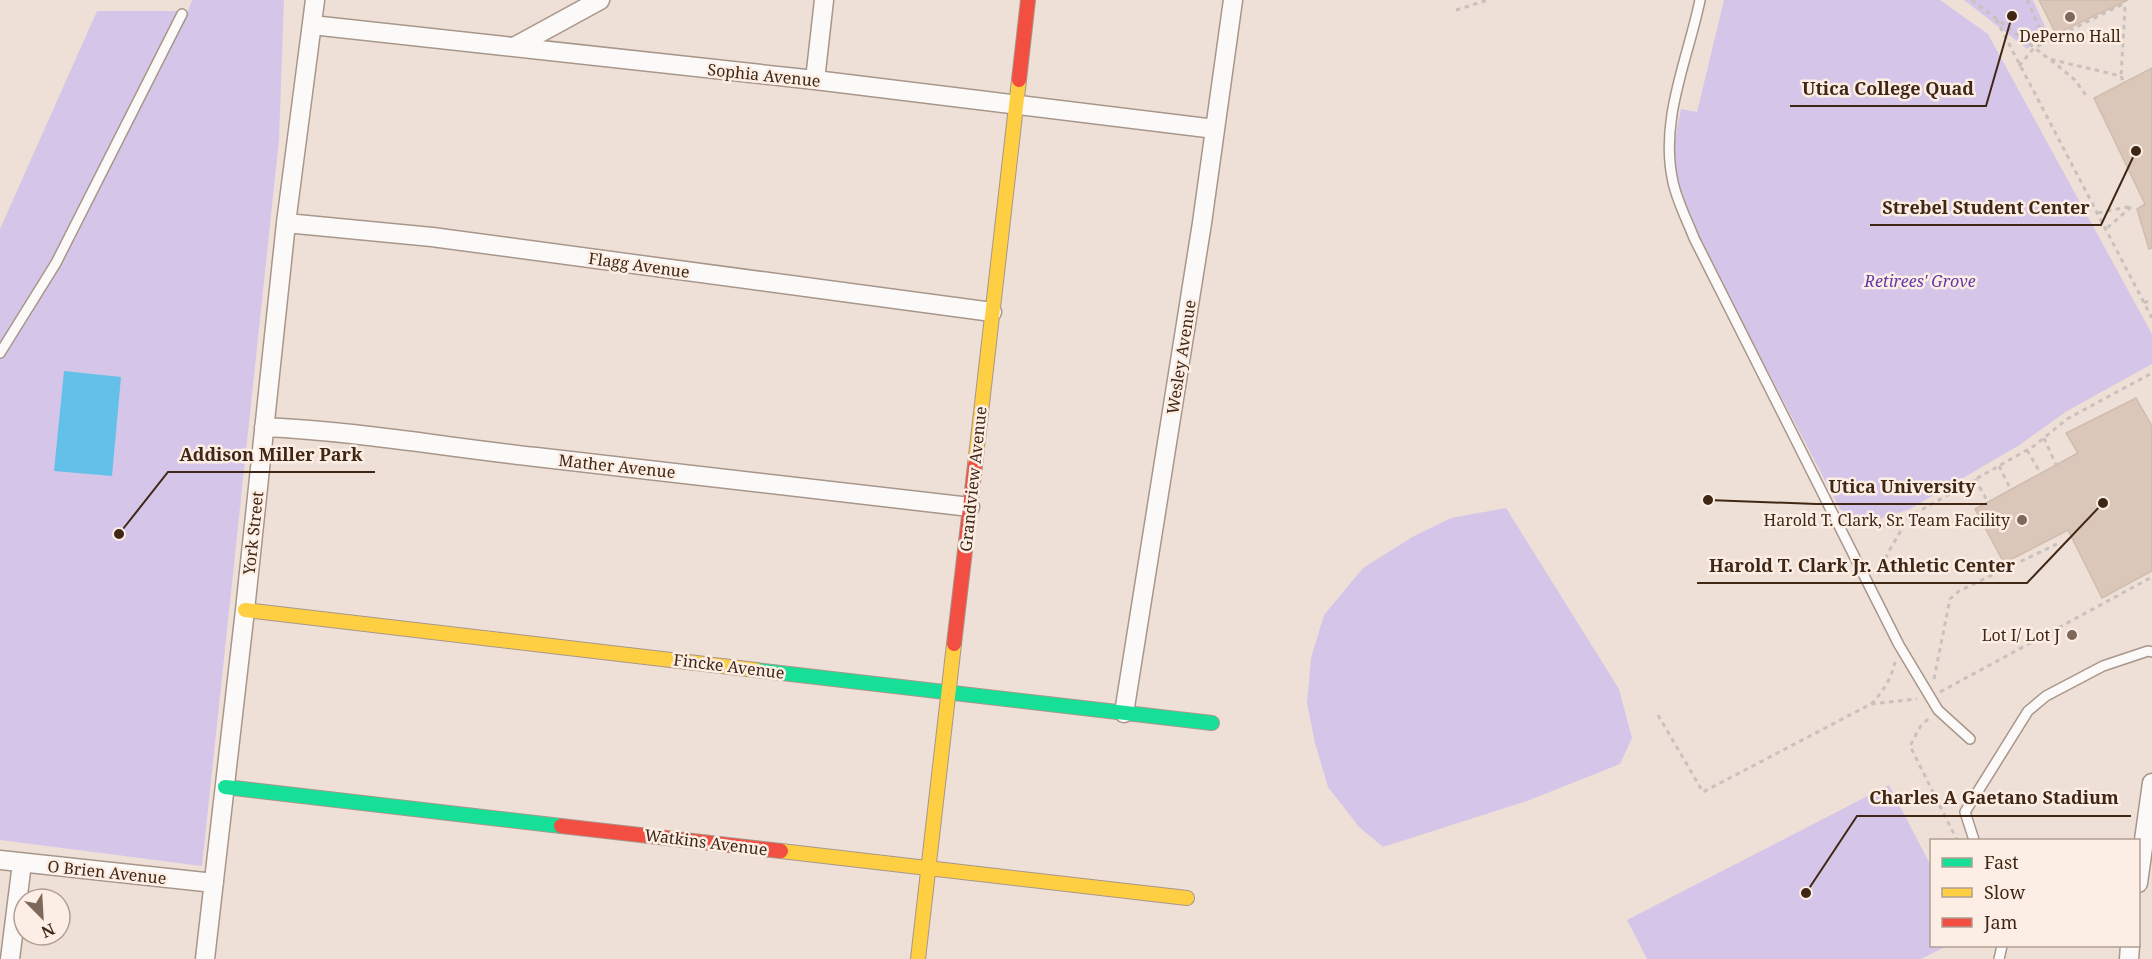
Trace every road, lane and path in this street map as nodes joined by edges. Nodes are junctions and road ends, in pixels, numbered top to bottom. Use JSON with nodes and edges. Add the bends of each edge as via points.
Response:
{"nodes":[{"id":1,"x":315,"y":0,"type":"edge"},
{"id":2,"x":600,"y":0,"type":"edge"},
{"id":3,"x":824,"y":0,"type":"edge"},
{"id":4,"x":1028,"y":0,"type":"edge"},
{"id":5,"x":1233,"y":0,"type":"edge"},
{"id":6,"x":1488,"y":0,"type":"edge"},
{"id":7,"x":1700,"y":0,"type":"edge"},
{"id":8,"x":1972,"y":0,"type":"edge"},
{"id":9,"x":2027,"y":0,"type":"edge"},
{"id":10,"x":1456,"y":10,"type":"dead end"},
{"id":11,"x":182,"y":14,"type":"dead end"},
{"id":12,"x":1996,"y":19,"type":"junction"},
{"id":13,"x":312,"y":25,"type":"junction"},
{"id":14,"x":2046,"y":42,"type":"junction"},
{"id":15,"x":514,"y":47,"type":"junction"},
{"id":16,"x":2034,"y":48,"type":"junction"},
{"id":17,"x":2049,"y":59,"type":"junction"},
{"id":18,"x":2019,"y":66,"type":"junction"},
{"id":19,"x":2121,"y":76,"type":"junction"},
{"id":20,"x":814,"y":80,"type":"junction"},
{"id":21,"x":2124,"y":83,"type":"dead end"},
{"id":22,"x":2088,"y":98,"type":"dead end"},
{"id":23,"x":1016,"y":105,"type":"junction"},
{"id":24,"x":1215,"y":129,"type":"junction"},
{"id":25,"x":2097,"y":213,"type":"junction"},
{"id":26,"x":286,"y":223,"type":"junction"},
{"id":27,"x":2106,"y":229,"type":"junction"},
{"id":28,"x":2152,"y":299,"type":"edge"},
{"id":29,"x":2144,"y":303,"type":"junction"},
{"id":30,"x":992,"y":312,"type":"junction"},
{"id":31,"x":2152,"y":318,"type":"edge"},
{"id":32,"x":0,"y":353,"type":"edge"},
{"id":33,"x":2152,"y":373,"type":"edge"},
{"id":34,"x":264,"y":427,"type":"junction"},
{"id":35,"x":2044,"y":438,"type":"junction"},
{"id":36,"x":2027,"y":450,"type":"junction"},
{"id":37,"x":2056,"y":465,"type":"dead end"},
{"id":38,"x":1999,"y":466,"type":"junction"},
{"id":39,"x":2041,"y":474,"type":"dead end"},
{"id":40,"x":1975,"y":479,"type":"junction"},
{"id":41,"x":2011,"y":490,"type":"dead end"},
{"id":42,"x":1988,"y":502,"type":"dead end"},
{"id":43,"x":970,"y":507,"type":"junction"},
{"id":44,"x":1834,"y":515,"type":"junction"},
{"id":45,"x":1909,"y":518,"type":"junction"},
{"id":46,"x":2057,"y":544,"type":"dead end"},
{"id":47,"x":2152,"y":577,"type":"edge"},
{"id":48,"x":1874,"y":596,"type":"junction"},
{"id":49,"x":245,"y":610,"type":"junction"},
{"id":50,"x":1899,"y":645,"type":"junction"},
{"id":51,"x":2152,"y":652,"type":"edge"},
{"id":52,"x":950,"y":692,"type":"junction"},
{"id":53,"x":1930,"y":697,"type":"junction"},
{"id":54,"x":1871,"y":704,"type":"junction"},
{"id":55,"x":1938,"y":710,"type":"junction"},
{"id":56,"x":1124,"y":712,"type":"junction"},
{"id":57,"x":1658,"y":715,"type":"dead end"},
{"id":58,"x":1212,"y":723,"type":"dead end"},
{"id":59,"x":1970,"y":739,"type":"dead end"},
{"id":60,"x":2152,"y":783,"type":"edge"},
{"id":61,"x":225,"y":787,"type":"junction"},
{"id":62,"x":1956,"y":839,"type":"edge"},
{"id":63,"x":1974,"y":839,"type":"edge"},
{"id":64,"x":0,"y":860,"type":"edge"},
{"id":65,"x":22,"y":863,"type":"junction"},
{"id":66,"x":930,"y":868,"type":"junction"},
{"id":67,"x":2140,"y":875,"type":"edge"},
{"id":68,"x":214,"y":883,"type":"junction"},
{"id":69,"x":1187,"y":898,"type":"dead end"},
{"id":70,"x":9,"y":959,"type":"edge"},
{"id":71,"x":205,"y":959,"type":"edge"},
{"id":72,"x":918,"y":959,"type":"edge"}],
"edges":[{"from":1,"to":13,"type":"street","name":"York Street"},
{"from":2,"to":15,"type":"street"},
{"from":3,"to":20,"type":"street"},
{"from":4,"to":23,"type":"street","name":"Grandview Avenue"},
{"from":5,"to":24,"type":"street","name":"Wesley Avenue"},
{"from":6,"to":10,"type":"path"},
{"from":7,"to":44,"type":"lane","via":[[1677,84],[1669,140],[1673,182],[1694,238]]},
{"from":8,"to":12,"type":"path"},
{"from":9,"to":14,"type":"path"},
{"from":11,"to":32,"type":"lane","via":[[56,263]]},
{"from":12,"to":16,"type":"path"},
{"from":12,"to":18,"type":"path"},
{"from":13,"to":15,"type":"street","name":"Sophia Avenue"},
{"from":13,"to":26,"type":"street","name":"York Street"},
{"from":14,"to":16,"type":"path"},
{"from":14,"to":19,"type":"path","via":[[2123,4]]},
{"from":15,"to":20,"type":"street","name":"Sophia Avenue"},
{"from":16,"to":17,"type":"path"},
{"from":16,"to":18,"type":"path"},
{"from":17,"to":19,"type":"path"},
{"from":17,"to":22,"type":"path","via":[[2075,80]]},
{"from":18,"to":25,"type":"path"},
{"from":19,"to":21,"type":"path"},
{"from":20,"to":23,"type":"street","name":"Sophia Avenue"},
{"from":23,"to":24,"type":"street","name":"Sophia Avenue"},
{"from":23,"to":30,"type":"street","name":"Grandview Avenue"},
{"from":24,"to":56,"type":"street","name":"Wesley Avenue"},
{"from":25,"to":27,"type":"path"},
{"from":25,"to":27,"type":"path","via":[[2132,206]]},
{"from":26,"to":30,"type":"street","name":"Flagg Avenue","via":[[432,237]]},
{"from":26,"to":34,"type":"street","name":"York Street"},
{"from":27,"to":29,"type":"path"},
{"from":28,"to":29,"type":"path"},
{"from":29,"to":31,"type":"path"},
{"from":30,"to":43,"type":"street","name":"Grandview Avenue"},
{"from":33,"to":35,"type":"path","via":[[2067,418]]},
{"from":34,"to":43,"type":"street","name":"Mather Avenue","via":[[316,429]]},
{"from":34,"to":49,"type":"street","name":"York Street"},
{"from":35,"to":36,"type":"path"},
{"from":35,"to":37,"type":"path"},
{"from":36,"to":38,"type":"path"},
{"from":36,"to":39,"type":"path"},
{"from":38,"to":40,"type":"path"},
{"from":38,"to":41,"type":"path"},
{"from":40,"to":42,"type":"path"},
{"from":40,"to":45,"type":"path"},
{"from":43,"to":52,"type":"street","name":"Grandview Avenue"},
{"from":44,"to":45,"type":"path","via":[[1857,525],[1884,526]]},
{"from":44,"to":48,"type":"lane"},
{"from":45,"to":48,"type":"path","via":[[1876,579]]},
{"from":46,"to":53,"type":"path","via":[[1959,591],[1950,600]]},
{"from":47,"to":53,"type":"path"},
{"from":48,"to":50,"type":"lane"},
{"from":49,"to":52,"type":"street","name":"Fincke Avenue"},
{"from":49,"to":61,"type":"street","name":"York Street"},
{"from":50,"to":53,"type":"lane"},
{"from":50,"to":54,"type":"path","via":[[1892,674]]},
{"from":51,"to":63,"type":"lane","via":[[2103,666],[2046,696],[2028,711],[1965,812]]},
{"from":52,"to":56,"type":"street","name":"Fincke Avenue"},
{"from":52,"to":66,"type":"street","name":"Grandview Avenue"},
{"from":53,"to":54,"type":"path"},
{"from":53,"to":55,"type":"lane"},
{"from":54,"to":57,"type":"path","via":[[1703,792]]},
{"from":55,"to":59,"type":"lane"},
{"from":55,"to":62,"type":"path","via":[[1920,727],[1910,746]]},
{"from":56,"to":58,"type":"street","name":"Fincke Avenue"},
{"from":60,"to":67,"type":"street"},
{"from":61,"to":66,"type":"street","name":"Watkins Avenue"},
{"from":61,"to":68,"type":"street","name":"York Street"},
{"from":64,"to":65,"type":"street","name":"O Brien Avenue"},
{"from":65,"to":68,"type":"street","name":"O Brien Avenue"},
{"from":65,"to":70,"type":"street"},
{"from":66,"to":69,"type":"street","name":"Watkins Avenue"},
{"from":66,"to":72,"type":"street","name":"Grandview Avenue"},
{"from":68,"to":71,"type":"street","name":"York Street"}]}
